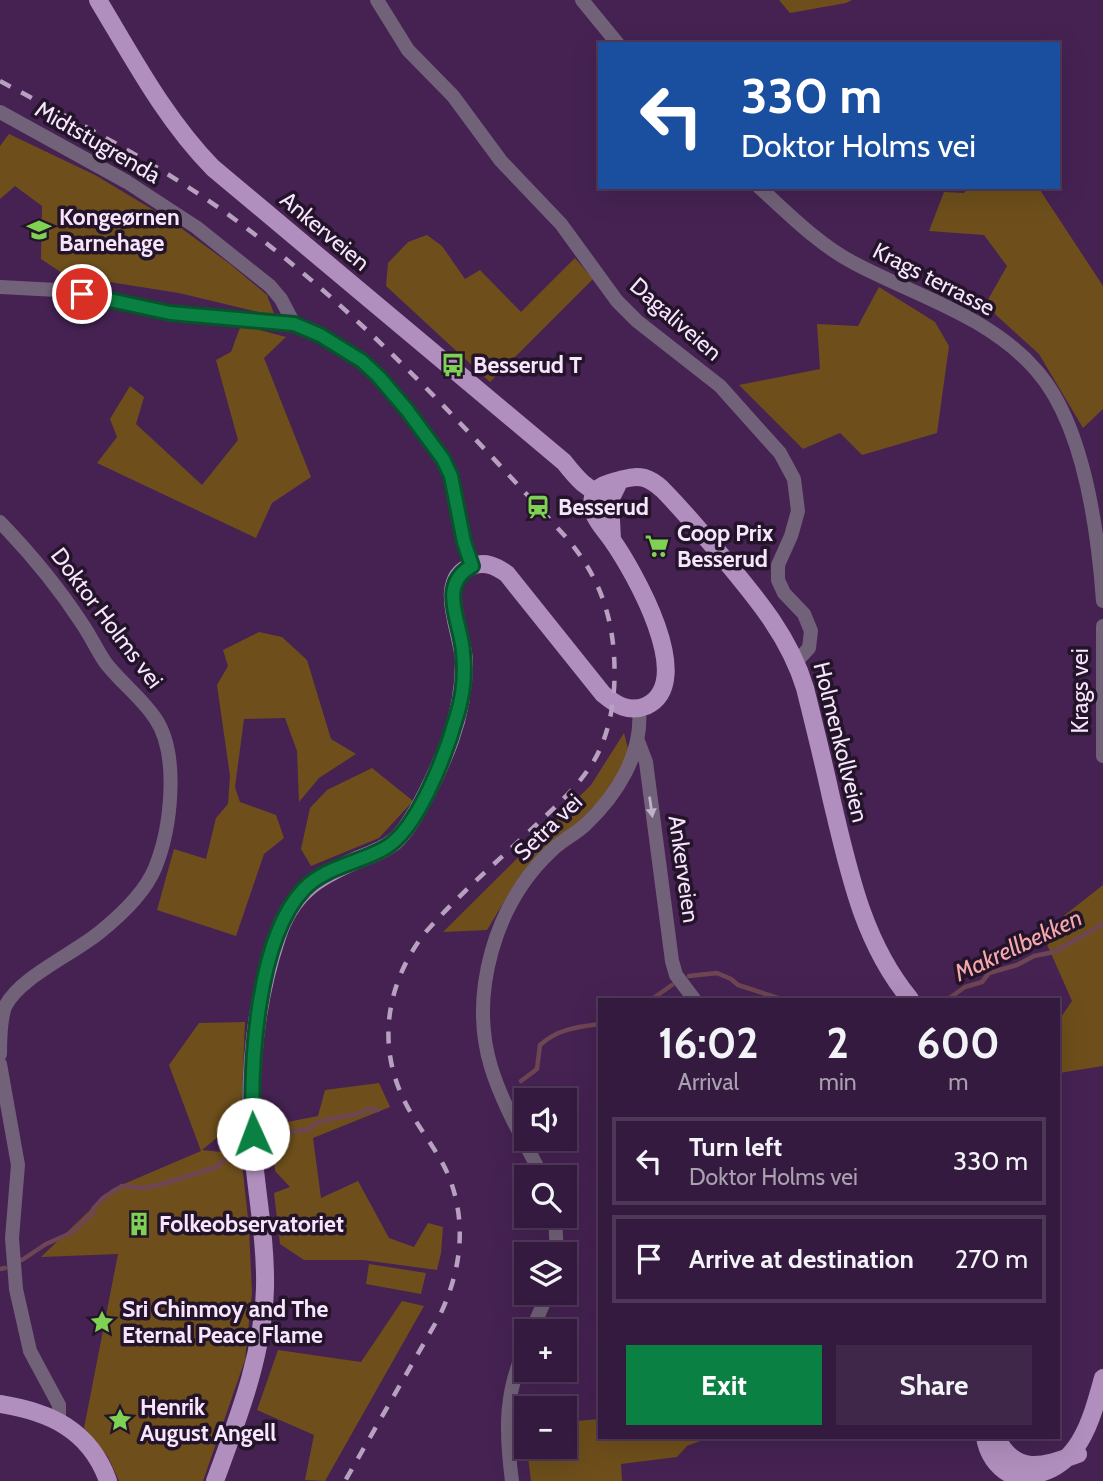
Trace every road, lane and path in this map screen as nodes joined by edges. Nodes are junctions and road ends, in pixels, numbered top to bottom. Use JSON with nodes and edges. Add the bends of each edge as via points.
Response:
{"nodes":[{"id":1,"x":98,"y":0,"type":"edge"},
{"id":2,"x":377,"y":0,"type":"edge"},
{"id":3,"x":582,"y":0,"type":"edge"},
{"id":4,"x":616,"y":42,"type":"edge"},
{"id":5,"x":0,"y":113,"type":"edge"},
{"id":6,"x":761,"y":189,"type":"edge"},
{"id":7,"x":0,"y":287,"type":"edge"},
{"id":8,"x":294,"y":324,"type":"junction"},
{"id":9,"x":608,"y":488,"type":"junction"},
{"id":10,"x":0,"y":522,"type":"edge"},
{"id":11,"x":472,"y":566,"type":"junction"},
{"id":12,"x":1103,"y":601,"type":"edge"},
{"id":13,"x":1103,"y":626,"type":"edge"},
{"id":14,"x":796,"y":662,"type":"junction"},
{"id":15,"x":639,"y":709,"type":"junction"},
{"id":16,"x":638,"y":741,"type":"junction"},
{"id":17,"x":1103,"y":757,"type":"edge"},
{"id":18,"x":693,"y":998,"type":"edge"},
{"id":19,"x":909,"y":998,"type":"edge"},
{"id":20,"x":0,"y":1054,"type":"edge"},
{"id":21,"x":0,"y":1064,"type":"edge"},
{"id":22,"x":536,"y":1165,"type":"edge"},
{"id":23,"x":514,"y":1378,"type":"edge"},
{"id":24,"x":1103,"y":1378,"type":"edge"},
{"id":25,"x":0,"y":1404,"type":"edge"},
{"id":26,"x":59,"y":1421,"type":"junction"},
{"id":27,"x":986,"y":1439,"type":"edge"},
{"id":28,"x":997,"y":1439,"type":"edge"},
{"id":29,"x":1017,"y":1476,"type":"edge"},
{"id":30,"x":108,"y":1481,"type":"edge"},
{"id":31,"x":215,"y":1481,"type":"edge"},
{"id":32,"x":512,"y":1481,"type":"edge"}],
"edges":[{"from":1,"to":9,"type":"main road","name":"Ankerveien","via":[[178,129],[207,162],[564,462],[582,468]]},
{"from":2,"to":14,"type":"street","name":"Dagaliveien","via":[[408,50],[561,224],[617,301],[720,386],[780,453],[793,479],[798,511],[778,565],[778,580],[811,631],[809,649]]},
{"from":3,"to":4,"type":"street"},
{"from":5,"to":8,"type":"street","name":"Midtstugrenda","via":[[127,182],[196,227],[270,286]]},
{"from":6,"to":12,"type":"street","name":"Krags terrasse","via":[[842,256],[960,313],[1015,351],[1044,380],[1069,428],[1089,493]]},
{"from":7,"to":8,"type":"street","via":[[57,290],[170,313]]},
{"from":8,"to":11,"type":"street","via":[[362,361],[425,432],[451,476]]},
{"from":9,"to":14,"type":"main road","name":"Holmenkollveien","via":[[634,476],[656,483],[765,609]]},
{"from":9,"to":15,"type":"main road","via":[[612,540],[643,596],[667,664],[662,692]]},
{"from":10,"to":20,"type":"street","name":"Doktor Holms vei","via":[[40,565],[105,661],[155,718],[170,772],[162,845],[146,884],[100,932],[13,993],[5,1008]]},
{"from":11,"to":15,"type":"main road","via":[[494,565],[506,574],[603,694],[618,706]]},
{"from":11,"to":31,"type":"main road","via":[[457,579],[452,593],[464,661],[459,710],[450,741],[413,818],[387,847],[306,887],[277,935],[254,1037],[251,1097],[264,1261],[262,1323],[249,1386]]},
{"from":13,"to":17,"type":"street","name":"Krags vei"},
{"from":14,"to":19,"type":"main road","name":"Holmenkollveien","via":[[864,918],[886,965]]},
{"from":15,"to":16,"type":"street","name":"Setra vei"},
{"from":16,"to":18,"type":"street","name":"Ankerveien","one_way":true,"via":[[646,762],[672,961],[676,975]]},
{"from":16,"to":22,"type":"street","name":"Setra vei","via":[[629,769],[613,794],[584,825],[550,851],[525,882],[506,912],[489,962],[484,1006],[491,1067]]},
{"from":21,"to":26,"type":"street","via":[[18,1165],[12,1238],[16,1289],[30,1351],[59,1405]]},
{"from":23,"to":32,"type":"street","via":[[508,1445]]},
{"from":24,"to":29,"type":"main road","via":[[1078,1454],[1033,1466]]},
{"from":25,"to":26,"type":"main road"},
{"from":26,"to":30,"type":"main road","via":[[91,1449]]},
{"from":27,"to":29,"type":"main road","via":[[993,1458]]},
{"from":28,"to":29,"type":"main road"}]}
